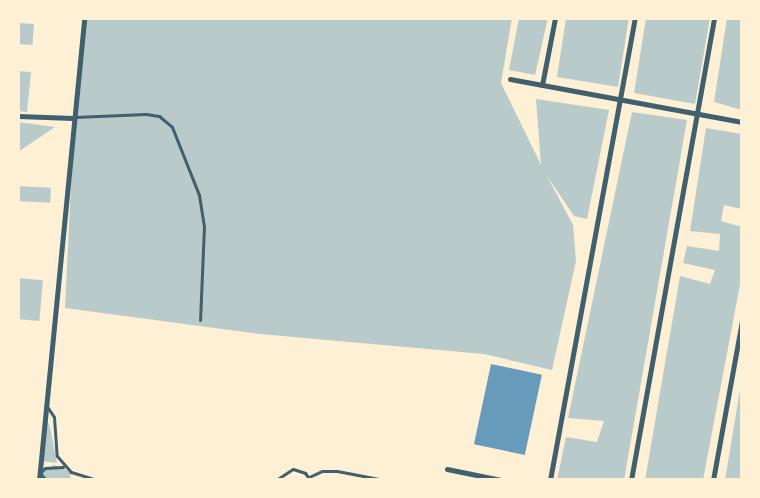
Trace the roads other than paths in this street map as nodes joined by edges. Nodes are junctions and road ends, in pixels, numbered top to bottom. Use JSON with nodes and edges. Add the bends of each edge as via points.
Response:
{"nodes":[{"id":1,"x":84,"y":18,"type":"edge"},
{"id":2,"x":555,"y":18,"type":"edge"},
{"id":3,"x":635,"y":18,"type":"edge"},
{"id":4,"x":714,"y":18,"type":"edge"},
{"id":5,"x":510,"y":79,"type":"dead end"},
{"id":6,"x":542,"y":85,"type":"junction"},
{"id":7,"x":620,"y":99,"type":"junction"},
{"id":8,"x":697,"y":114,"type":"junction"},
{"id":9,"x":18,"y":116,"type":"edge"},
{"id":10,"x":73,"y":118,"type":"junction"},
{"id":11,"x":742,"y":122,"type":"edge"},
{"id":12,"x":200,"y":320,"type":"dead end"},
{"id":13,"x":742,"y":320,"type":"edge"},
{"id":14,"x":46,"y":405,"type":"junction"},
{"id":15,"x":65,"y":468,"type":"junction"},
{"id":16,"x":447,"y":470,"type":"dead end"},
{"id":17,"x":40,"y":473,"type":"junction"},
{"id":18,"x":475,"y":477,"type":"edge"},
{"id":19,"x":82,"y":478,"type":"junction"},
{"id":20,"x":362,"y":478,"type":"edge"},
{"id":21,"x":310,"y":479,"type":"edge"},
{"id":22,"x":39,"y":480,"type":"edge"},
{"id":23,"x":46,"y":480,"type":"edge"},
{"id":24,"x":75,"y":480,"type":"edge"},
{"id":25,"x":97,"y":480,"type":"edge"},
{"id":26,"x":276,"y":480,"type":"edge"},
{"id":27,"x":384,"y":480,"type":"edge"},
{"id":28,"x":501,"y":480,"type":"edge"},
{"id":29,"x":550,"y":480,"type":"edge"},
{"id":30,"x":632,"y":480,"type":"edge"},
{"id":31,"x":713,"y":480,"type":"edge"}],
"edges":[{"from":1,"to":10,"type":"street"},
{"from":2,"to":6,"type":"street"},
{"from":3,"to":7,"type":"street"},
{"from":4,"to":8,"type":"street"},
{"from":5,"to":6,"type":"street"},
{"from":6,"to":7,"type":"street"},
{"from":7,"to":8,"type":"street"},
{"from":7,"to":29,"type":"street"},
{"from":8,"to":11,"type":"street"},
{"from":8,"to":30,"type":"street"},
{"from":9,"to":10,"type":"street"},
{"from":10,"to":12,"type":"lane","via":[[146,114],[159,116],[172,127],[183,147],[203,215]]},
{"from":10,"to":14,"type":"street"},
{"from":13,"to":31,"type":"street"},
{"from":14,"to":15,"type":"lane","via":[[54,417],[57,456]]},
{"from":14,"to":17,"type":"street"},
{"from":15,"to":17,"type":"lane","via":[[54,465]]},
{"from":15,"to":19,"type":"lane"},
{"from":16,"to":18,"type":"street"},
{"from":17,"to":22,"type":"street"},
{"from":17,"to":23,"type":"lane"},
{"from":18,"to":28,"type":"street"},
{"from":19,"to":24,"type":"lane"},
{"from":19,"to":25,"type":"lane"},
{"from":20,"to":21,"type":"lane","via":[[322,471]]},
{"from":20,"to":27,"type":"lane"},
{"from":21,"to":26,"type":"lane","via":[[293,469]]}]}
